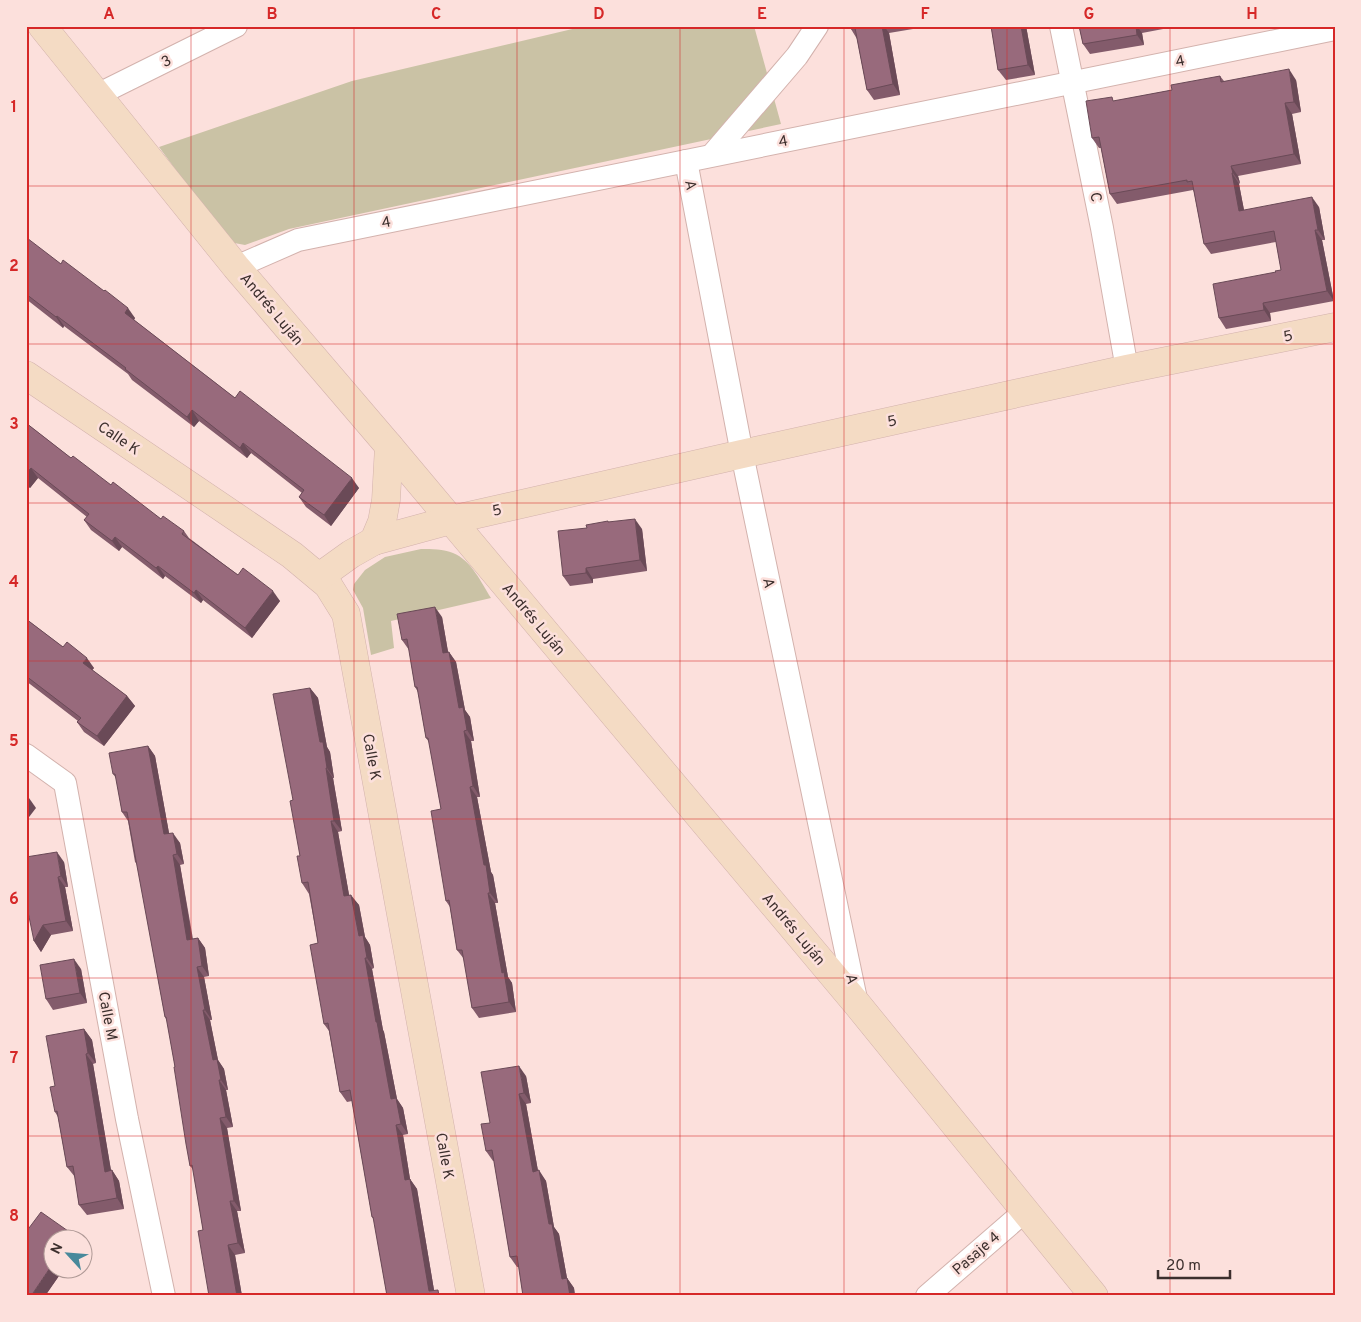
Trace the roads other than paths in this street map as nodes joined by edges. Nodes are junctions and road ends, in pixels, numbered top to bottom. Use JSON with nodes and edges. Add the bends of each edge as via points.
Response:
{"nodes":[{"id":1,"x":42,"y":26,"type":"edge"},
{"id":2,"x":236,"y":26,"type":"edge"},
{"id":3,"x":817,"y":26,"type":"edge"},
{"id":4,"x":1061,"y":26,"type":"edge"},
{"id":5,"x":1335,"y":29,"type":"edge"},
{"id":6,"x":1073,"y":82,"type":"junction"},
{"id":7,"x":97,"y":95,"type":"junction"},
{"id":8,"x":712,"y":156,"type":"junction"},
{"id":9,"x":686,"y":161,"type":"junction"},
{"id":10,"x":236,"y":267,"type":"junction"},
{"id":11,"x":1335,"y":327,"type":"edge"},
{"id":12,"x":1127,"y":369,"type":"junction"},
{"id":13,"x":26,"y":375,"type":"edge"},
{"id":14,"x":389,"y":446,"type":"junction"},
{"id":15,"x":742,"y":454,"type":"junction"},
{"id":16,"x":451,"y":520,"type":"junction"},
{"id":17,"x":374,"y":541,"type":"junction"},
{"id":18,"x":319,"y":577,"type":"junction"},
{"id":19,"x":26,"y":755,"type":"edge"},
{"id":20,"x":857,"y":1004,"type":"junction"},
{"id":21,"x":1025,"y":1211,"type":"junction"},
{"id":22,"x":164,"y":1296,"type":"edge"},
{"id":23,"x":471,"y":1296,"type":"edge"},
{"id":24,"x":927,"y":1296,"type":"edge"},
{"id":25,"x":1094,"y":1296,"type":"edge"}],
"edges":[{"from":1,"to":7,"type":"street","name":"Andrés Luján"},
{"from":2,"to":7,"type":"street","name":"3"},
{"from":3,"to":8,"type":"street","via":[[797,56]]},
{"from":4,"to":6,"type":"street","name":"C"},
{"from":5,"to":6,"type":"street","name":"4"},
{"from":6,"to":8,"type":"street","name":"4"},
{"from":6,"to":12,"type":"street","name":"C"},
{"from":7,"to":10,"type":"street","name":"Andrés Luján"},
{"from":8,"to":9,"type":"street","name":"4"},
{"from":9,"to":10,"type":"street","name":"4","via":[[298,240]]},
{"from":9,"to":15,"type":"street","name":"A"},
{"from":10,"to":14,"type":"street","name":"Andrés Luján"},
{"from":11,"to":12,"type":"street","name":"5"},
{"from":12,"to":15,"type":"street","name":"5"},
{"from":13,"to":18,"type":"street","name":"Calle K","via":[[292,555]]},
{"from":14,"to":16,"type":"street","name":"Andrés Luján"},
{"from":14,"to":17,"type":"street","via":[[386,500]]},
{"from":15,"to":16,"type":"street","name":"5"},
{"from":15,"to":20,"type":"street","name":"A"},
{"from":16,"to":17,"type":"street","name":"5"},
{"from":16,"to":20,"type":"street","name":"Andrés Luján"},
{"from":17,"to":18,"type":"street","name":"5"},
{"from":18,"to":23,"type":"street","name":"Calle K","via":[[328,585],[346,614]]},
{"from":19,"to":22,"type":"street","name":"Calle M","via":[[65,783],[127,1119]]},
{"from":20,"to":21,"type":"street","name":"Andrés Luján"},
{"from":21,"to":24,"type":"street","name":"Pasaje 4"},
{"from":21,"to":25,"type":"street","name":"Andrés Luján"}]}
